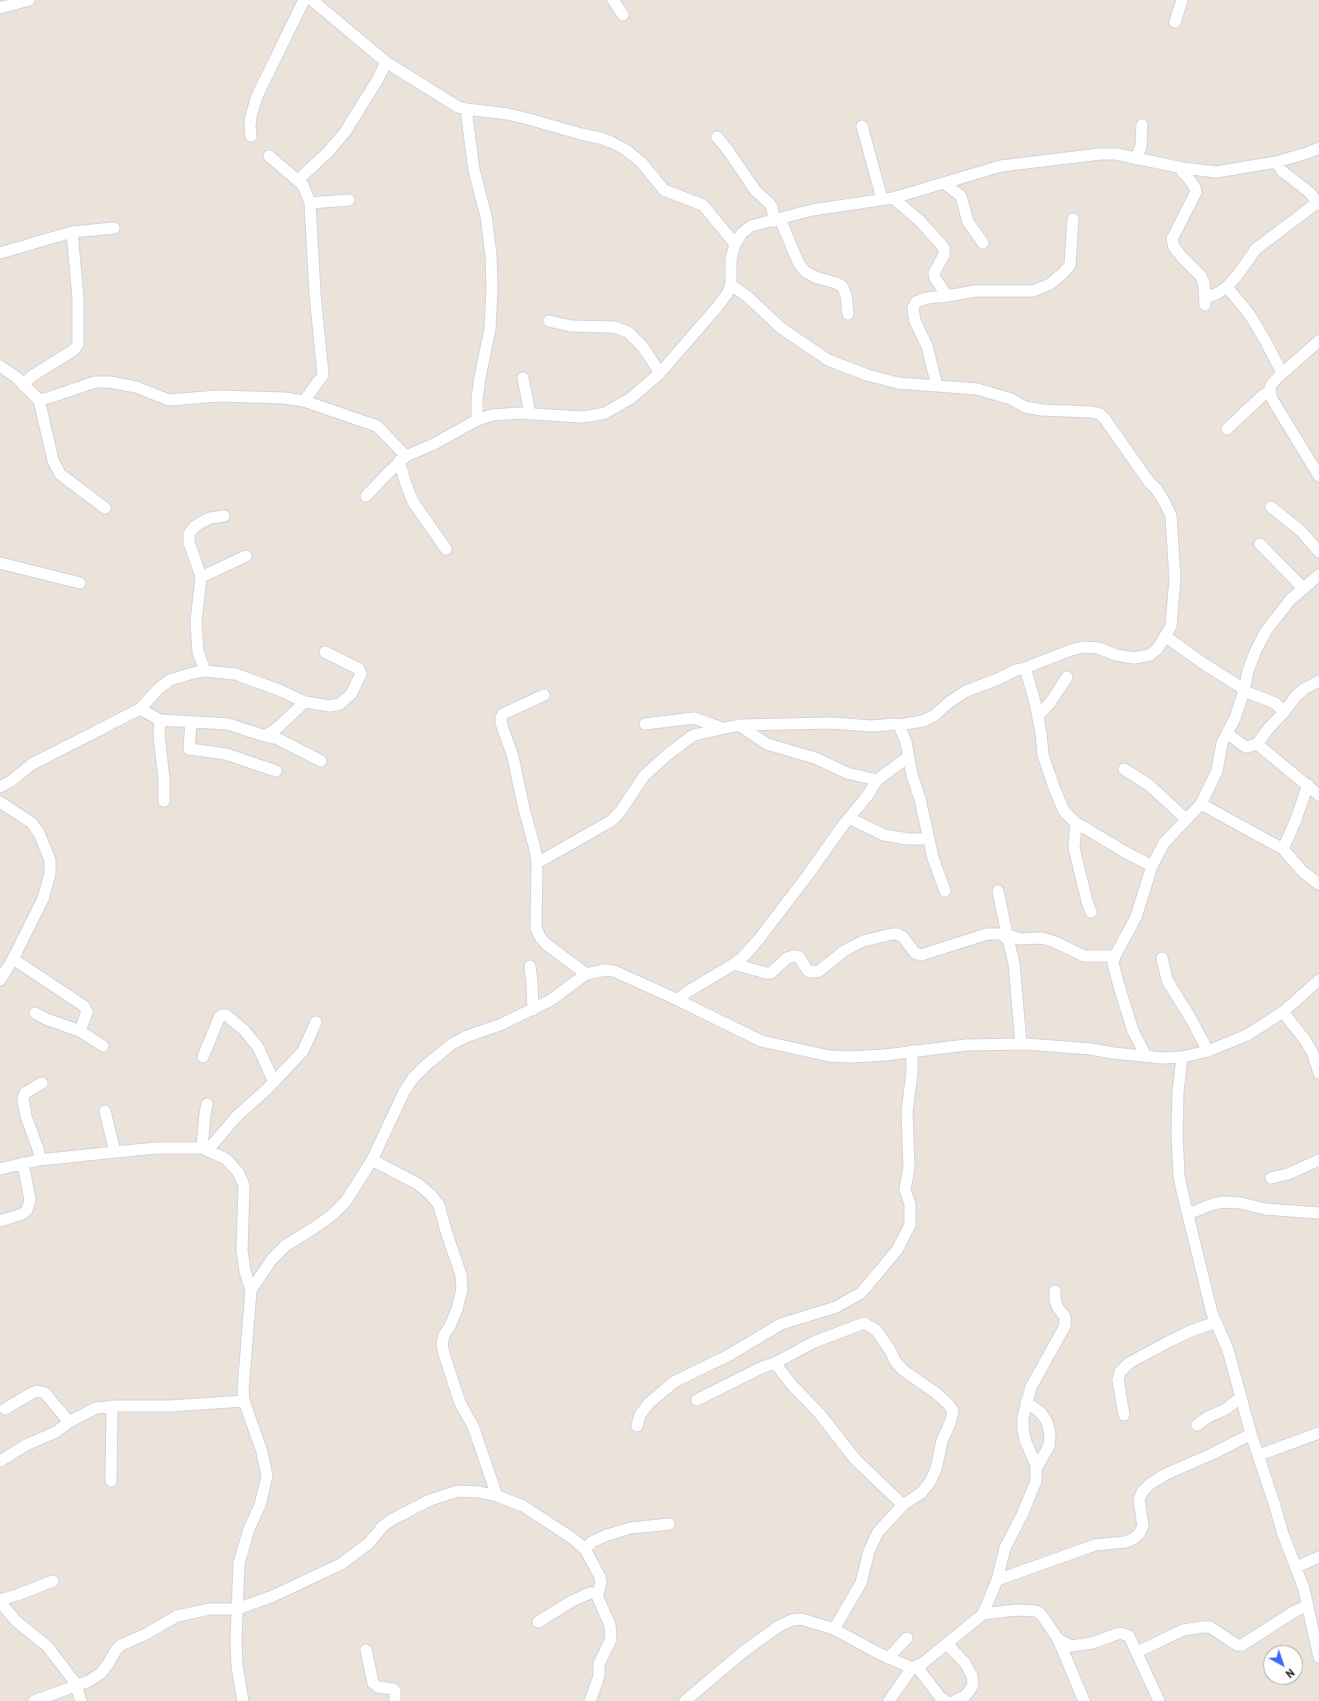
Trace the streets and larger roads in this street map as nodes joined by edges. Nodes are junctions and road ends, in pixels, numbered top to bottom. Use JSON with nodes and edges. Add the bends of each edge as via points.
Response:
{"nodes":[{"id":1,"x":29,"y":0,"type":"edge"},
{"id":2,"x":304,"y":0,"type":"edge"},
{"id":3,"x":312,"y":0,"type":"edge"},
{"id":4,"x":613,"y":0,"type":"edge"},
{"id":5,"x":1182,"y":0,"type":"edge"},
{"id":6,"x":0,"y":8,"type":"edge"},
{"id":7,"x":623,"y":15,"type":"dead end"},
{"id":8,"x":1175,"y":22,"type":"dead end"},
{"id":9,"x":386,"y":62,"type":"junction"},
{"id":10,"x":466,"y":110,"type":"junction"},
{"id":11,"x":1142,"y":125,"type":"dead end"},
{"id":12,"x":862,"y":126,"type":"dead end"},
{"id":13,"x":251,"y":136,"type":"dead end"},
{"id":14,"x":717,"y":137,"type":"dead end"},
{"id":15,"x":1319,"y":148,"type":"edge"},
{"id":16,"x":269,"y":156,"type":"dead end"},
{"id":17,"x":1136,"y":159,"type":"junction"},
{"id":18,"x":1276,"y":162,"type":"junction"},
{"id":19,"x":1178,"y":167,"type":"junction"},
{"id":20,"x":298,"y":180,"type":"junction"},
{"id":21,"x":944,"y":183,"type":"junction"},
{"id":22,"x":887,"y":198,"type":"junction"},
{"id":23,"x":349,"y":200,"type":"dead end"},
{"id":24,"x":310,"y":203,"type":"junction"},
{"id":25,"x":1318,"y":203,"type":"edge"},
{"id":26,"x":1073,"y":219,"type":"dead end"},
{"id":27,"x":777,"y":220,"type":"junction"},
{"id":28,"x":114,"y":228,"type":"dead end"},
{"id":29,"x":72,"y":232,"type":"junction"},
{"id":30,"x":983,"y":243,"type":"dead end"},
{"id":31,"x":735,"y":244,"type":"junction"},
{"id":32,"x":0,"y":253,"type":"edge"},
{"id":33,"x":731,"y":285,"type":"junction"},
{"id":34,"x":1227,"y":287,"type":"junction"},
{"id":35,"x":947,"y":296,"type":"junction"},
{"id":36,"x":848,"y":314,"type":"dead end"},
{"id":37,"x":549,"y":321,"type":"dead end"},
{"id":38,"x":1319,"y":341,"type":"edge"},
{"id":39,"x":0,"y":366,"type":"edge"},
{"id":40,"x":660,"y":373,"type":"junction"},
{"id":41,"x":1282,"y":373,"type":"junction"},
{"id":42,"x":523,"y":378,"type":"dead end"},
{"id":43,"x":23,"y":385,"type":"junction"},
{"id":44,"x":937,"y":386,"type":"junction"},
{"id":45,"x":1270,"y":391,"type":"junction"},
{"id":46,"x":39,"y":400,"type":"junction"},
{"id":47,"x":304,"y":401,"type":"junction"},
{"id":48,"x":530,"y":414,"type":"junction"},
{"id":49,"x":477,"y":420,"type":"junction"},
{"id":50,"x":1227,"y":429,"type":"dead end"},
{"id":51,"x":403,"y":459,"type":"junction"},
{"id":52,"x":1319,"y":476,"type":"edge"},
{"id":53,"x":366,"y":496,"type":"dead end"},
{"id":54,"x":1271,"y":507,"type":"dead end"},
{"id":55,"x":105,"y":508,"type":"dead end"},
{"id":56,"x":224,"y":516,"type":"dead end"},
{"id":57,"x":1260,"y":544,"type":"dead end"},
{"id":58,"x":446,"y":549,"type":"dead end"},
{"id":59,"x":1319,"y":552,"type":"edge"},
{"id":60,"x":246,"y":556,"type":"dead end"},
{"id":61,"x":0,"y":563,"type":"edge"},
{"id":62,"x":1319,"y":575,"type":"edge"},
{"id":63,"x":201,"y":577,"type":"junction"},
{"id":64,"x":80,"y":583,"type":"dead end"},
{"id":65,"x":1303,"y":588,"type":"junction"},
{"id":66,"x":1165,"y":636,"type":"junction"},
{"id":67,"x":325,"y":652,"type":"dead end"},
{"id":68,"x":1025,"y":668,"type":"junction"},
{"id":69,"x":205,"y":671,"type":"junction"},
{"id":70,"x":1068,"y":678,"type":"dead end"},
{"id":71,"x":1319,"y":680,"type":"edge"},
{"id":72,"x":1244,"y":690,"type":"junction"},
{"id":73,"x":544,"y":696,"type":"dead end"},
{"id":74,"x":305,"y":702,"type":"junction"},
{"id":75,"x":140,"y":709,"type":"junction"},
{"id":76,"x":1284,"y":712,"type":"junction"},
{"id":77,"x":1038,"y":716,"type":"junction"},
{"id":78,"x":160,"y":720,"type":"junction"},
{"id":79,"x":191,"y":722,"type":"junction"},
{"id":80,"x":644,"y":724,"type":"dead end"},
{"id":81,"x":739,"y":725,"type":"junction"},
{"id":82,"x":899,"y":725,"type":"junction"},
{"id":83,"x":722,"y":728,"type":"junction"},
{"id":84,"x":1227,"y":733,"type":"junction"},
{"id":85,"x":265,"y":736,"type":"junction"},
{"id":86,"x":1257,"y":744,"type":"junction"},
{"id":87,"x":908,"y":757,"type":"junction"},
{"id":88,"x":321,"y":761,"type":"dead end"},
{"id":89,"x":1124,"y":769,"type":"dead end"},
{"id":90,"x":276,"y":770,"type":"dead end"},
{"id":91,"x":877,"y":780,"type":"junction"},
{"id":92,"x":1308,"y":785,"type":"junction"},
{"id":93,"x":0,"y":787,"type":"edge"},
{"id":94,"x":1319,"y":795,"type":"edge"},
{"id":95,"x":164,"y":801,"type":"dead end"},
{"id":96,"x":0,"y":802,"type":"edge"},
{"id":97,"x":1201,"y":804,"type":"junction"},
{"id":98,"x":848,"y":818,"type":"junction"},
{"id":99,"x":1186,"y":819,"type":"junction"},
{"id":100,"x":1076,"y":823,"type":"junction"},
{"id":101,"x":928,"y":839,"type":"junction"},
{"id":102,"x":1283,"y":849,"type":"junction"},
{"id":103,"x":537,"y":863,"type":"junction"},
{"id":104,"x":1152,"y":866,"type":"junction"},
{"id":105,"x":1319,"y":884,"type":"edge"},
{"id":106,"x":944,"y":891,"type":"dead end"},
{"id":107,"x":998,"y":891,"type":"dead end"},
{"id":108,"x":1091,"y":912,"type":"dead end"},
{"id":109,"x":1008,"y":937,"type":"junction"},
{"id":110,"x":1115,"y":956,"type":"junction"},
{"id":111,"x":1162,"y":958,"type":"dead end"},
{"id":112,"x":13,"y":959,"type":"junction"},
{"id":113,"x":734,"y":964,"type":"junction"},
{"id":114,"x":530,"y":966,"type":"dead end"},
{"id":115,"x":586,"y":974,"type":"junction"},
{"id":116,"x":0,"y":980,"type":"edge"},
{"id":117,"x":1319,"y":980,"type":"edge"},
{"id":118,"x":678,"y":1000,"type":"junction"},
{"id":119,"x":533,"y":1010,"type":"junction"},
{"id":120,"x":1283,"y":1012,"type":"junction"},
{"id":121,"x":34,"y":1013,"type":"dead end"},
{"id":122,"x":316,"y":1022,"type":"dead end"},
{"id":123,"x":80,"y":1031,"type":"junction"},
{"id":124,"x":1021,"y":1044,"type":"junction"},
{"id":125,"x":103,"y":1046,"type":"dead end"},
{"id":126,"x":912,"y":1051,"type":"junction"},
{"id":127,"x":1208,"y":1051,"type":"junction"},
{"id":128,"x":1146,"y":1056,"type":"junction"},
{"id":129,"x":203,"y":1057,"type":"dead end"},
{"id":130,"x":1182,"y":1057,"type":"junction"},
{"id":131,"x":1319,"y":1073,"type":"edge"},
{"id":132,"x":274,"y":1082,"type":"junction"},
{"id":133,"x":42,"y":1083,"type":"dead end"},
{"id":134,"x":207,"y":1104,"type":"dead end"},
{"id":135,"x":105,"y":1111,"type":"dead end"},
{"id":136,"x":206,"y":1149,"type":"junction"},
{"id":137,"x":115,"y":1152,"type":"junction"},
{"id":138,"x":39,"y":1160,"type":"junction"},
{"id":139,"x":372,"y":1160,"type":"junction"},
{"id":140,"x":1319,"y":1160,"type":"edge"},
{"id":141,"x":23,"y":1163,"type":"junction"},
{"id":142,"x":0,"y":1169,"type":"edge"},
{"id":143,"x":1272,"y":1178,"type":"dead end"},
{"id":144,"x":1319,"y":1213,"type":"edge"},
{"id":145,"x":1188,"y":1214,"type":"junction"},
{"id":146,"x":0,"y":1222,"type":"edge"},
{"id":147,"x":252,"y":1290,"type":"junction"},
{"id":148,"x":1055,"y":1291,"type":"dead end"},
{"id":149,"x":1216,"y":1322,"type":"junction"},
{"id":150,"x":775,"y":1363,"type":"junction"},
{"id":151,"x":1241,"y":1397,"type":"junction"},
{"id":152,"x":697,"y":1400,"type":"dead end"},
{"id":153,"x":244,"y":1401,"type":"junction"},
{"id":154,"x":1026,"y":1402,"type":"junction"},
{"id":155,"x":112,"y":1406,"type":"junction"},
{"id":156,"x":5,"y":1409,"type":"dead end"},
{"id":157,"x":1124,"y":1415,"type":"dead end"},
{"id":158,"x":69,"y":1422,"type":"junction"},
{"id":159,"x":1197,"y":1425,"type":"dead end"},
{"id":160,"x":637,"y":1426,"type":"dead end"},
{"id":161,"x":1319,"y":1433,"type":"edge"},
{"id":162,"x":1251,"y":1434,"type":"junction"},
{"id":163,"x":1258,"y":1455,"type":"junction"},
{"id":164,"x":0,"y":1461,"type":"edge"},
{"id":165,"x":1036,"y":1469,"type":"junction"},
{"id":166,"x":111,"y":1481,"type":"dead end"},
{"id":167,"x":498,"y":1496,"type":"junction"},
{"id":168,"x":903,"y":1505,"type":"junction"},
{"id":169,"x":669,"y":1524,"type":"dead end"},
{"id":170,"x":585,"y":1549,"type":"junction"},
{"id":171,"x":1319,"y":1557,"type":"edge"},
{"id":172,"x":1296,"y":1567,"type":"junction"},
{"id":173,"x":997,"y":1580,"type":"junction"},
{"id":174,"x":53,"y":1581,"type":"dead end"},
{"id":175,"x":598,"y":1593,"type":"junction"},
{"id":176,"x":0,"y":1601,"type":"edge"},
{"id":177,"x":1307,"y":1606,"type":"junction"},
{"id":178,"x":237,"y":1610,"type":"junction"},
{"id":179,"x":983,"y":1614,"type":"junction"},
{"id":180,"x":1315,"y":1617,"type":"edge"},
{"id":181,"x":538,"y":1622,"type":"dead end"},
{"id":182,"x":834,"y":1629,"type":"junction"},
{"id":183,"x":907,"y":1638,"type":"dead end"},
{"id":184,"x":1058,"y":1639,"type":"junction"},
{"id":185,"x":948,"y":1644,"type":"junction"},
{"id":186,"x":366,"y":1650,"type":"dead end"},
{"id":187,"x":1137,"y":1652,"type":"junction"},
{"id":188,"x":1319,"y":1657,"type":"edge"},
{"id":189,"x":888,"y":1658,"type":"junction"},
{"id":190,"x":915,"y":1668,"type":"junction"},
{"id":191,"x":76,"y":1686,"type":"junction"},
{"id":192,"x":34,"y":1701,"type":"edge"},
{"id":193,"x":81,"y":1701,"type":"edge"},
{"id":194,"x":242,"y":1701,"type":"edge"},
{"id":195,"x":395,"y":1701,"type":"edge"},
{"id":196,"x":590,"y":1701,"type":"edge"},
{"id":197,"x":685,"y":1701,"type":"edge"},
{"id":198,"x":889,"y":1701,"type":"edge"},
{"id":199,"x":946,"y":1701,"type":"edge"},
{"id":200,"x":955,"y":1701,"type":"edge"},
{"id":201,"x":1084,"y":1701,"type":"edge"},
{"id":202,"x":1159,"y":1701,"type":"edge"}],
"edges":[{"from":1,"to":6,"type":"street"},
{"from":2,"to":13,"type":"street","via":[[257,96],[251,116]]},
{"from":3,"to":9,"type":"street"},
{"from":4,"to":7,"type":"street"},
{"from":5,"to":8,"type":"street"},
{"from":9,"to":10,"type":"street","via":[[445,100]]},
{"from":9,"to":20,"type":"street","via":[[345,132]]},
{"from":10,"to":31,"type":"street","via":[[508,114],[611,142],[642,163],[664,190],[703,205]]},
{"from":10,"to":49,"type":"street","via":[[474,170],[486,216],[491,255],[490,330],[480,377]]},
{"from":11,"to":17,"type":"street","via":[[1141,146]]},
{"from":12,"to":22,"type":"street"},
{"from":14,"to":27,"type":"street","via":[[755,190],[770,203]]},
{"from":15,"to":18,"type":"street"},
{"from":16,"to":20,"type":"street"},
{"from":17,"to":19,"type":"street"},
{"from":17,"to":21,"type":"street","via":[[1116,154],[1001,166]]},
{"from":18,"to":19,"type":"street","via":[[1216,172]]},
{"from":18,"to":25,"type":"street"},
{"from":19,"to":34,"type":"street","via":[[1196,192],[1172,239],[1174,248],[1201,276],[1205,302]]},
{"from":20,"to":24,"type":"street","via":[[303,185]]},
{"from":21,"to":22,"type":"street"},
{"from":21,"to":30,"type":"street","via":[[961,196],[968,222]]},
{"from":22,"to":27,"type":"street","via":[[812,210]]},
{"from":22,"to":35,"type":"street","via":[[920,221],[944,248],[944,254],[934,273]]},
{"from":23,"to":24,"type":"street"},
{"from":24,"to":47,"type":"street","via":[[323,374]]},
{"from":25,"to":34,"type":"street","via":[[1256,249]]},
{"from":26,"to":35,"type":"street","via":[[1070,265],[1050,284],[1033,292],[975,291]]},
{"from":27,"to":31,"type":"street","via":[[751,226],[742,233]]},
{"from":27,"to":36,"type":"street","via":[[799,264],[806,272],[842,286],[846,295]]},
{"from":28,"to":29,"type":"street"},
{"from":29,"to":32,"type":"street"},
{"from":29,"to":43,"type":"street","via":[[78,297],[78,344],[74,350]]},
{"from":31,"to":33,"type":"street","via":[[731,259]]},
{"from":33,"to":40,"type":"street","via":[[718,306]]},
{"from":33,"to":44,"type":"street","via":[[781,328],[828,360],[867,375],[898,383]]},
{"from":34,"to":41,"type":"street","via":[[1250,315]]},
{"from":35,"to":44,"type":"street","via":[[920,300],[913,308],[927,346]]},
{"from":37,"to":40,"type":"street","via":[[571,326],[614,327],[628,332],[644,347]]},
{"from":38,"to":41,"type":"street"},
{"from":39,"to":43,"type":"street"},
{"from":40,"to":48,"type":"street","via":[[631,398],[605,413],[580,417]]},
{"from":41,"to":45,"type":"street","via":[[1271,385]]},
{"from":42,"to":48,"type":"street"},
{"from":43,"to":46,"type":"street"},
{"from":44,"to":66,"type":"street","via":[[982,390],[1011,399],[1026,407],[1092,412],[1100,414],[1105,419],[1133,461],[1166,503],[1171,516],[1174,605],[1171,626]]},
{"from":45,"to":50,"type":"street"},
{"from":45,"to":52,"type":"street","via":[[1272,399]]},
{"from":46,"to":47,"type":"street","via":[[94,382],[110,382],[136,387],[168,400],[224,396]]},
{"from":46,"to":55,"type":"street","via":[[53,460],[60,474]]},
{"from":47,"to":51,"type":"street","via":[[377,426]]},
{"from":48,"to":49,"type":"street","via":[[492,416]]},
{"from":49,"to":51,"type":"street"},
{"from":51,"to":53,"type":"street"},
{"from":51,"to":58,"type":"street","via":[[404,478],[413,502]]},
{"from":54,"to":59,"type":"street","via":[[1297,528]]},
{"from":56,"to":63,"type":"street","via":[[202,522],[189,534],[189,542]]},
{"from":57,"to":65,"type":"street"},
{"from":60,"to":63,"type":"street"},
{"from":61,"to":64,"type":"street"},
{"from":62,"to":65,"type":"street"},
{"from":63,"to":69,"type":"street","via":[[196,622],[198,652]]},
{"from":65,"to":72,"type":"street","via":[[1290,600],[1256,650]]},
{"from":66,"to":68,"type":"street","via":[[1150,655],[1134,658],[1098,648],[1084,647]]},
{"from":66,"to":72,"type":"street"},
{"from":67,"to":74,"type":"street","via":[[359,669],[361,674],[351,694],[340,704],[330,706]]},
{"from":68,"to":77,"type":"street"},
{"from":68,"to":82,"type":"street","via":[[966,691],[923,721]]},
{"from":69,"to":74,"type":"street","via":[[235,674]]},
{"from":69,"to":75,"type":"street","via":[[170,680]]},
{"from":70,"to":77,"type":"street"},
{"from":71,"to":76,"type":"street","via":[[1296,696]]},
{"from":72,"to":76,"type":"street","via":[[1275,703]]},
{"from":72,"to":84,"type":"street"},
{"from":73,"to":103,"type":"street","via":[[503,714],[501,718],[513,757]]},
{"from":74,"to":85,"type":"street"},
{"from":75,"to":78,"type":"street"},
{"from":75,"to":93,"type":"street","via":[[32,764]]},
{"from":76,"to":86,"type":"street"},
{"from":77,"to":100,"type":"street","via":[[1043,755],[1055,790],[1064,811]]},
{"from":78,"to":79,"type":"street"},
{"from":78,"to":95,"type":"street"},
{"from":79,"to":85,"type":"street","via":[[228,724]]},
{"from":79,"to":90,"type":"street","via":[[189,749],[226,754]]},
{"from":80,"to":83,"type":"street","via":[[694,718]]},
{"from":81,"to":82,"type":"street"},
{"from":81,"to":83,"type":"street"},
{"from":81,"to":91,"type":"street","via":[[767,744],[815,758],[847,773]]},
{"from":82,"to":87,"type":"street","via":[[906,742]]},
{"from":83,"to":103,"type":"street","via":[[692,736],[644,776],[611,821]]},
{"from":84,"to":86,"type":"street","via":[[1244,746]]},
{"from":84,"to":97,"type":"street","via":[[1222,743],[1217,771]]},
{"from":85,"to":88,"type":"street","via":[[278,739]]},
{"from":86,"to":92,"type":"street"},
{"from":87,"to":91,"type":"street"},
{"from":87,"to":101,"type":"street"},
{"from":89,"to":99,"type":"street","via":[[1149,785]]},
{"from":91,"to":98,"type":"street"},
{"from":92,"to":94,"type":"street"},
{"from":92,"to":102,"type":"street"},
{"from":96,"to":112,"type":"street","via":[[32,823],[50,860],[50,873],[43,899]]},
{"from":97,"to":99,"type":"street"},
{"from":97,"to":102,"type":"street"},
{"from":98,"to":101,"type":"street","via":[[884,835]]},
{"from":98,"to":113,"type":"street","via":[[759,939]]},
{"from":99,"to":104,"type":"street","via":[[1164,843]]},
{"from":100,"to":104,"type":"street"},
{"from":100,"to":108,"type":"street","via":[[1074,848],[1086,901]]},
{"from":101,"to":106,"type":"street"},
{"from":102,"to":105,"type":"street","via":[[1303,872]]},
{"from":103,"to":115,"type":"street","via":[[536,928],[546,944]]},
{"from":104,"to":110,"type":"street","via":[[1136,917]]},
{"from":107,"to":109,"type":"street"},
{"from":109,"to":110,"type":"street","via":[[1042,938],[1084,956]]},
{"from":109,"to":113,"type":"street","via":[[987,934],[920,955],[915,953],[903,937],[892,934],[863,941],[844,951],[819,971],[813,972],[808,971],[799,957],[794,956],[787,958],[771,973]]},
{"from":109,"to":124,"type":"street","via":[[1014,963]]},
{"from":110,"to":128,"type":"street","via":[[1113,963],[1119,986],[1133,1031]]},
{"from":111,"to":127,"type":"street","via":[[1167,980]]},
{"from":112,"to":116,"type":"street"},
{"from":112,"to":123,"type":"street","via":[[84,1006],[87,1012]]},
{"from":113,"to":118,"type":"street"},
{"from":114,"to":119,"type":"street"},
{"from":115,"to":118,"type":"street","via":[[614,971]]},
{"from":115,"to":119,"type":"street"},
{"from":117,"to":120,"type":"street"},
{"from":118,"to":126,"type":"street","via":[[761,1041],[782,1047],[830,1056],[851,1057]]},
{"from":119,"to":139,"type":"street","via":[[465,1037],[425,1066],[404,1092]]},
{"from":120,"to":127,"type":"street","via":[[1247,1035]]},
{"from":120,"to":131,"type":"street","via":[[1305,1040]]},
{"from":121,"to":123,"type":"street","via":[[46,1020]]},
{"from":122,"to":132,"type":"street","via":[[303,1051]]},
{"from":123,"to":125,"type":"street"},
{"from":124,"to":126,"type":"street","via":[[966,1045]]},
{"from":124,"to":128,"type":"street"},
{"from":126,"to":160,"type":"street","via":[[907,1112],[909,1167],[905,1190],[910,1204],[910,1225],[896,1250],[861,1293],[836,1307],[781,1324],[729,1355],[674,1382],[648,1404],[640,1415]]},
{"from":127,"to":130,"type":"street"},
{"from":128,"to":130,"type":"street"},
{"from":129,"to":132,"type":"street","via":[[219,1018],[226,1015],[244,1030],[258,1047]]},
{"from":130,"to":145,"type":"street","via":[[1177,1135],[1179,1176]]},
{"from":132,"to":136,"type":"street"},
{"from":133,"to":138,"type":"street","via":[[25,1094],[23,1099],[26,1116],[39,1152]]},
{"from":134,"to":136,"type":"street"},
{"from":135,"to":137,"type":"street"},
{"from":136,"to":137,"type":"street","via":[[157,1148]]},
{"from":136,"to":147,"type":"street","via":[[226,1159],[238,1172],[244,1185],[242,1250],[245,1271]]},
{"from":137,"to":138,"type":"street"},
{"from":138,"to":141,"type":"street"},
{"from":139,"to":147,"type":"street","via":[[346,1201],[332,1215],[285,1246],[272,1259]]},
{"from":139,"to":167,"type":"street","via":[[418,1184],[439,1205],[462,1290],[457,1309],[444,1335],[444,1354],[460,1403],[472,1426]]},
{"from":140,"to":143,"type":"street"},
{"from":141,"to":142,"type":"street"},
{"from":141,"to":146,"type":"street","via":[[30,1200],[27,1210]]},
{"from":144,"to":145,"type":"street","via":[[1265,1209],[1223,1202]]},
{"from":145,"to":149,"type":"street","via":[[1199,1265]]},
{"from":147,"to":153,"type":"street"},
{"from":148,"to":154,"type":"street","via":[[1055,1300],[1064,1317],[1064,1326],[1031,1387]]},
{"from":149,"to":151,"type":"street","via":[[1228,1350]]},
{"from":149,"to":157,"type":"street","via":[[1168,1342],[1129,1363],[1120,1372],[1118,1380]]},
{"from":150,"to":152,"type":"street"},
{"from":150,"to":168,"type":"street","via":[[855,1459]]},
{"from":150,"to":168,"type":"street","via":[[814,1342],[864,1323],[876,1330],[903,1370],[948,1404],[952,1411],[950,1423],[930,1482],[921,1493]]},
{"from":151,"to":159,"type":"street","via":[[1226,1409]]},
{"from":151,"to":162,"type":"street"},
{"from":153,"to":155,"type":"street","via":[[170,1406]]},
{"from":153,"to":178,"type":"street","via":[[262,1452],[267,1476],[239,1563]]},
{"from":154,"to":165,"type":"street","via":[[1023,1430]]},
{"from":154,"to":165,"type":"street","via":[[1044,1417],[1050,1434],[1049,1446]]},
{"from":155,"to":158,"type":"street","via":[[96,1408]]},
{"from":155,"to":166,"type":"street"},
{"from":156,"to":158,"type":"street","via":[[38,1391],[45,1393]]},
{"from":158,"to":164,"type":"street","via":[[56,1432]]},
{"from":161,"to":163,"type":"street"},
{"from":162,"to":163,"type":"street"},
{"from":162,"to":173,"type":"street","via":[[1150,1484],[1139,1499],[1142,1526],[1139,1534],[1133,1539],[1095,1545]]},
{"from":163,"to":172,"type":"street"},
{"from":165,"to":173,"type":"street","via":[[1033,1491],[1005,1548]]},
{"from":167,"to":170,"type":"street","via":[[534,1512]]},
{"from":167,"to":178,"type":"street","via":[[458,1491],[430,1500],[383,1526],[369,1543],[341,1564],[274,1596]]},
{"from":168,"to":182,"type":"street","via":[[874,1539],[861,1583]]},
{"from":169,"to":170,"type":"street","via":[[625,1530],[592,1542]]},
{"from":170,"to":175,"type":"street","via":[[600,1576],[602,1583]]},
{"from":171,"to":172,"type":"street"},
{"from":172,"to":177,"type":"street"},
{"from":173,"to":179,"type":"street"},
{"from":174,"to":176,"type":"street"},
{"from":175,"to":181,"type":"street","via":[[590,1593],[572,1601]]},
{"from":175,"to":196,"type":"street","via":[[599,1603],[610,1625],[611,1639],[599,1664],[599,1676]]},
{"from":176,"to":191,"type":"street","via":[[16,1621],[47,1646]]},
{"from":177,"to":180,"type":"street"},
{"from":177,"to":187,"type":"street","via":[[1242,1645],[1237,1645],[1210,1627],[1203,1626],[1182,1630]]},
{"from":178,"to":191,"type":"street","via":[[203,1610],[178,1616],[122,1645],[101,1673]]},
{"from":178,"to":194,"type":"street","via":[[237,1666]]},
{"from":179,"to":184,"type":"street","via":[[1016,1610],[1036,1612],[1041,1614]]},
{"from":179,"to":185,"type":"street"},
{"from":180,"to":188,"type":"street"},
{"from":182,"to":189,"type":"street"},
{"from":182,"to":197,"type":"street","via":[[801,1619],[779,1626],[743,1652]]},
{"from":183,"to":189,"type":"street"},
{"from":184,"to":187,"type":"street","via":[[1071,1646],[1080,1646],[1123,1633],[1129,1636]]},
{"from":184,"to":201,"type":"street"},
{"from":185,"to":190,"type":"street"},
{"from":185,"to":200,"type":"street","via":[[965,1663],[972,1676],[973,1685],[970,1690]]},
{"from":186,"to":195,"type":"street","via":[[373,1683],[378,1687],[393,1689]]},
{"from":187,"to":202,"type":"street"},
{"from":189,"to":190,"type":"street"},
{"from":190,"to":198,"type":"street"},
{"from":190,"to":199,"type":"street"},
{"from":191,"to":192,"type":"street"},
{"from":191,"to":193,"type":"street"}]}
